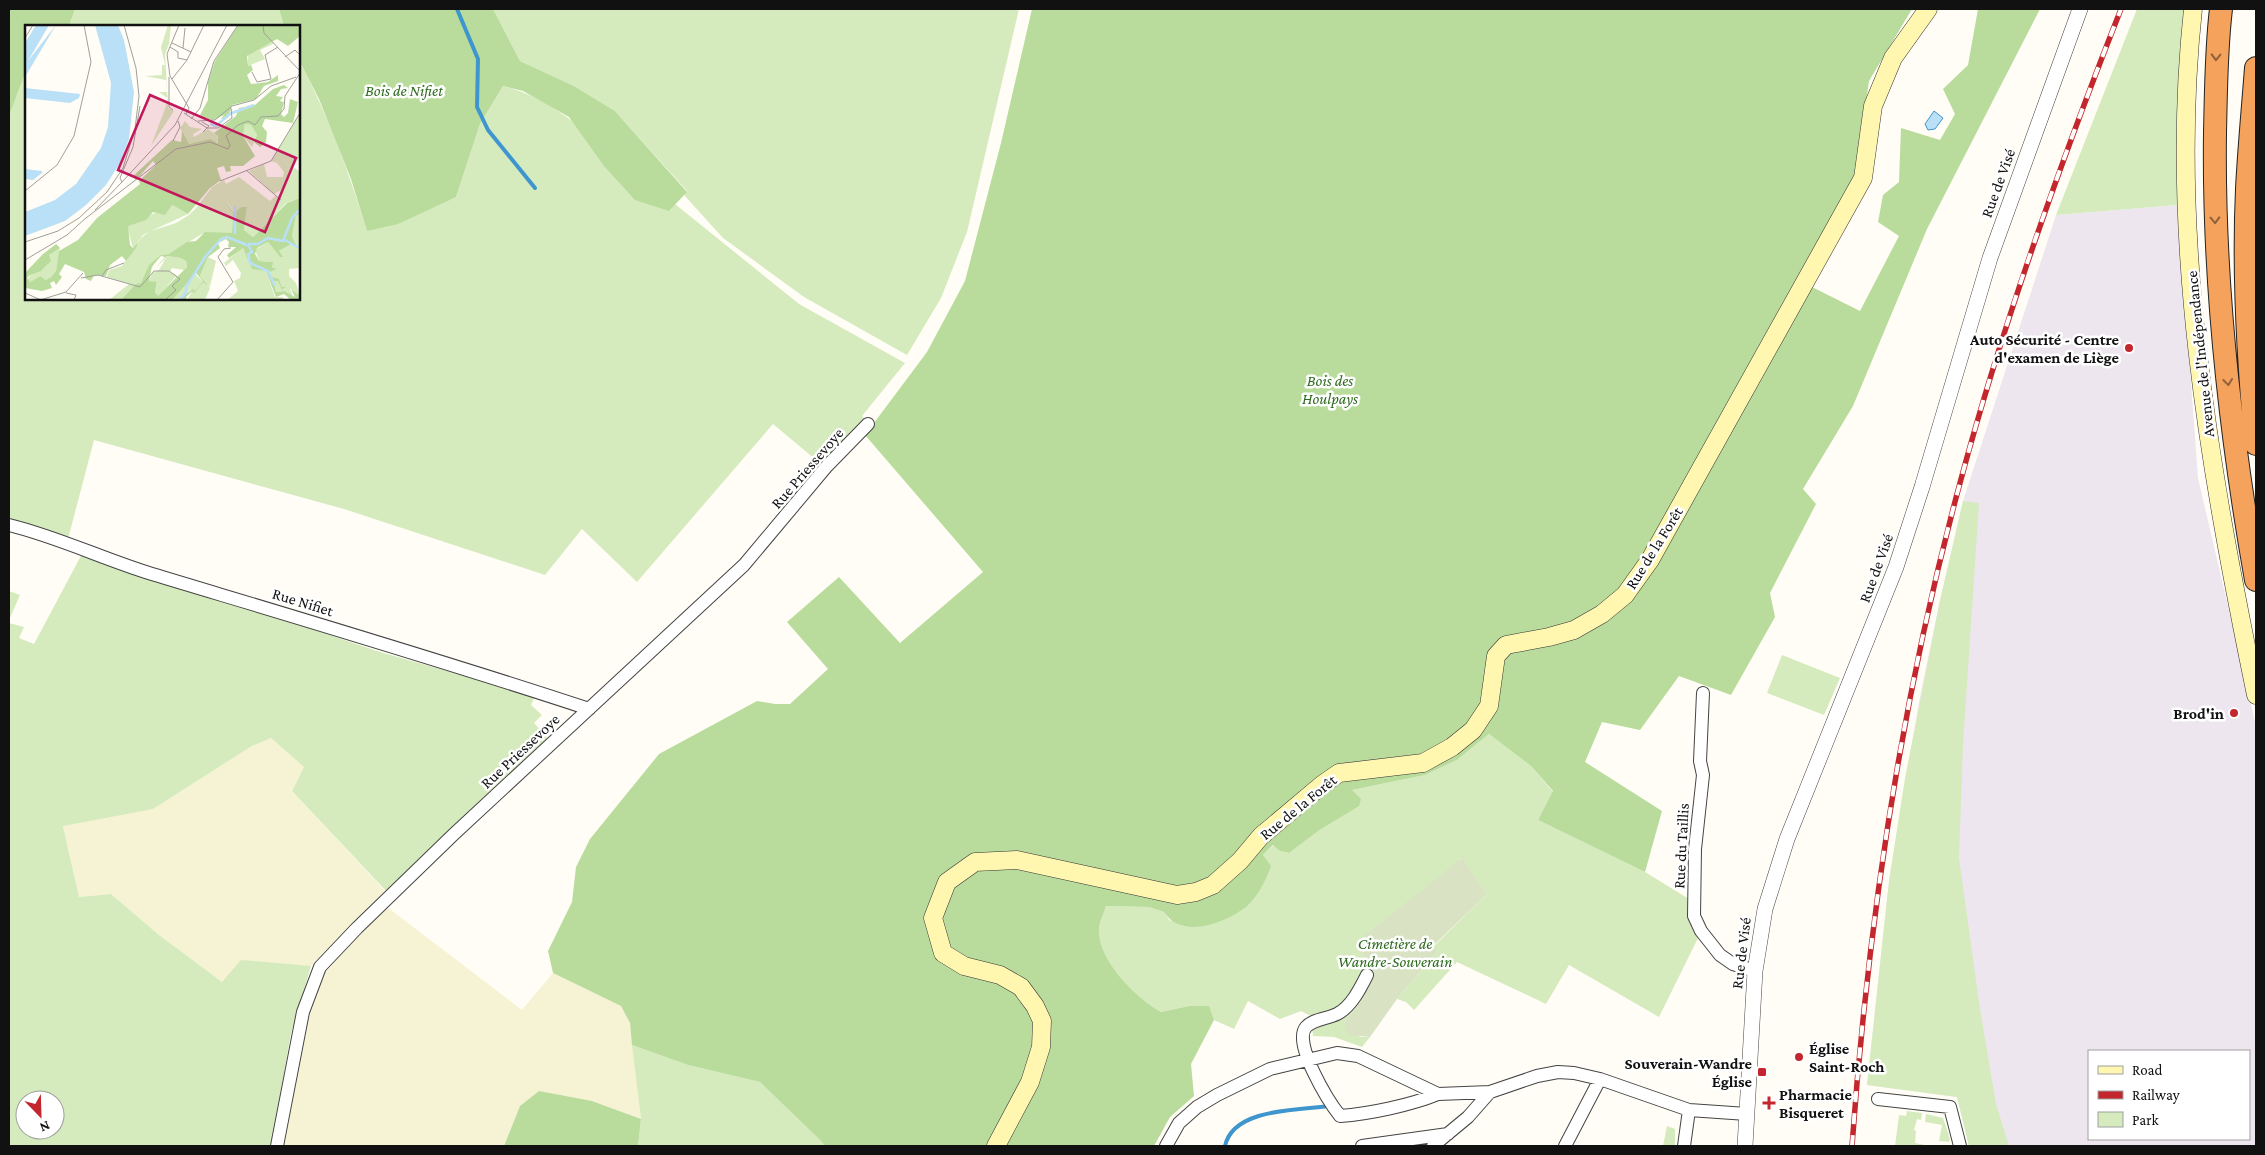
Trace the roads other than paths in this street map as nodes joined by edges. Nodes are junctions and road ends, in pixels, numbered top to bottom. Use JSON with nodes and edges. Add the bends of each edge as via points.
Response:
{"nodes":[{"id":1,"x":1928,"y":9,"type":"edge"},
{"id":2,"x":2080,"y":9,"type":"edge"},
{"id":3,"x":2194,"y":9,"type":"edge"},
{"id":4,"x":2221,"y":9,"type":"edge"},
{"id":5,"x":2256,"y":68,"type":"edge"},
{"id":6,"x":868,"y":424,"type":"dead end"},
{"id":7,"x":2256,"y":444,"type":"edge"},
{"id":8,"x":9,"y":525,"type":"edge"},
{"id":9,"x":2256,"y":580,"type":"edge"},
{"id":10,"x":1704,"y":693,"type":"dead end"},
{"id":11,"x":2256,"y":695,"type":"edge"},
{"id":12,"x":589,"y":709,"type":"junction"},
{"id":13,"x":1755,"y":971,"type":"junction"},
{"id":14,"x":1367,"y":975,"type":"dead end"},
{"id":15,"x":1308,"y":1059,"type":"junction"},
{"id":16,"x":1600,"y":1079,"type":"junction"},
{"id":17,"x":1490,"y":1092,"type":"junction"},
{"id":18,"x":1438,"y":1094,"type":"junction"},
{"id":19,"x":1878,"y":1098,"type":"dead end"},
{"id":20,"x":1689,"y":1110,"type":"junction"},
{"id":21,"x":1747,"y":1114,"type":"junction"},
{"id":22,"x":1448,"y":1134,"type":"junction"},
{"id":23,"x":277,"y":1146,"type":"edge"},
{"id":24,"x":996,"y":1146,"type":"edge"},
{"id":25,"x":1166,"y":1146,"type":"edge"},
{"id":26,"x":1362,"y":1146,"type":"edge"},
{"id":27,"x":1433,"y":1146,"type":"edge"},
{"id":28,"x":1565,"y":1146,"type":"edge"},
{"id":29,"x":1684,"y":1146,"type":"edge"},
{"id":30,"x":1745,"y":1146,"type":"edge"},
{"id":31,"x":1960,"y":1146,"type":"edge"}],
"edges":[{"from":1,"to":24,"type":"main road","name":"Rue de la Forêt","via":[[1893,58],[1873,106],[1863,178],[1650,560],[1625,595],[1602,614],[1574,630],[1506,645],[1496,656],[1488,706],[1473,730],[1452,747],[1423,763],[1339,773],[1261,836],[1240,862],[1213,885],[1196,892],[1177,894],[1017,860],[975,862],[947,882],[933,918],[942,953],[964,966],[1000,975],[1021,987],[1036,1006],[1042,1021],[1041,1047],[1030,1082]]},
{"from":2,"to":13,"type":"street","name":"Rue de Visé","via":[[1990,258],[1896,567],[1787,839],[1765,908]]},
{"from":3,"to":11,"type":"main road","name":"Avenue de l'Indépendance","via":[[2185,122],[2192,289],[2212,458]]},
{"from":4,"to":9,"type":"highway","one_way":true,"via":[[2216,47],[2214,189],[2218,278],[2237,455]]},
{"from":5,"to":7,"type":"highway","via":[[2247,190],[2247,274],[2249,368]]},
{"from":6,"to":12,"type":"street","name":"Rue Priessevoye","via":[[827,466],[744,565]]},
{"from":8,"to":12,"type":"street","name":"Rue Nifiet","via":[[44,534],[135,568]]},
{"from":10,"to":13,"type":"street","name":"Rue du Taillis","via":[[1700,762],[1703,775],[1695,849],[1694,916],[1720,955],[1733,964]]},
{"from":12,"to":23,"type":"street","name":"Rue Priessevoye","via":[[454,834],[320,967],[303,1012]]},
{"from":13,"to":21,"type":"street","name":"Rue de Visé"},
{"from":14,"to":15,"type":"street","via":[[1344,1010],[1310,1023],[1304,1029],[1302,1038]]},
{"from":15,"to":18,"type":"street","via":[[1337,1053],[1358,1056]]},
{"from":15,"to":18,"type":"street","via":[[1340,1116],[1424,1100]]},
{"from":15,"to":25,"type":"street","via":[[1270,1069],[1197,1107],[1179,1123]]},
{"from":16,"to":17,"type":"street","via":[[1558,1072]]},
{"from":16,"to":20,"type":"street"},
{"from":16,"to":28,"type":"street"},
{"from":17,"to":18,"type":"street"},
{"from":17,"to":22,"type":"street","via":[[1481,1105]]},
{"from":19,"to":31,"type":"street","via":[[1950,1107]]},
{"from":20,"to":21,"type":"street"},
{"from":20,"to":29,"type":"street"},
{"from":21,"to":30,"type":"street","name":"Rue de Visé"},
{"from":22,"to":26,"type":"street"},
{"from":22,"to":27,"type":"street"}]}
